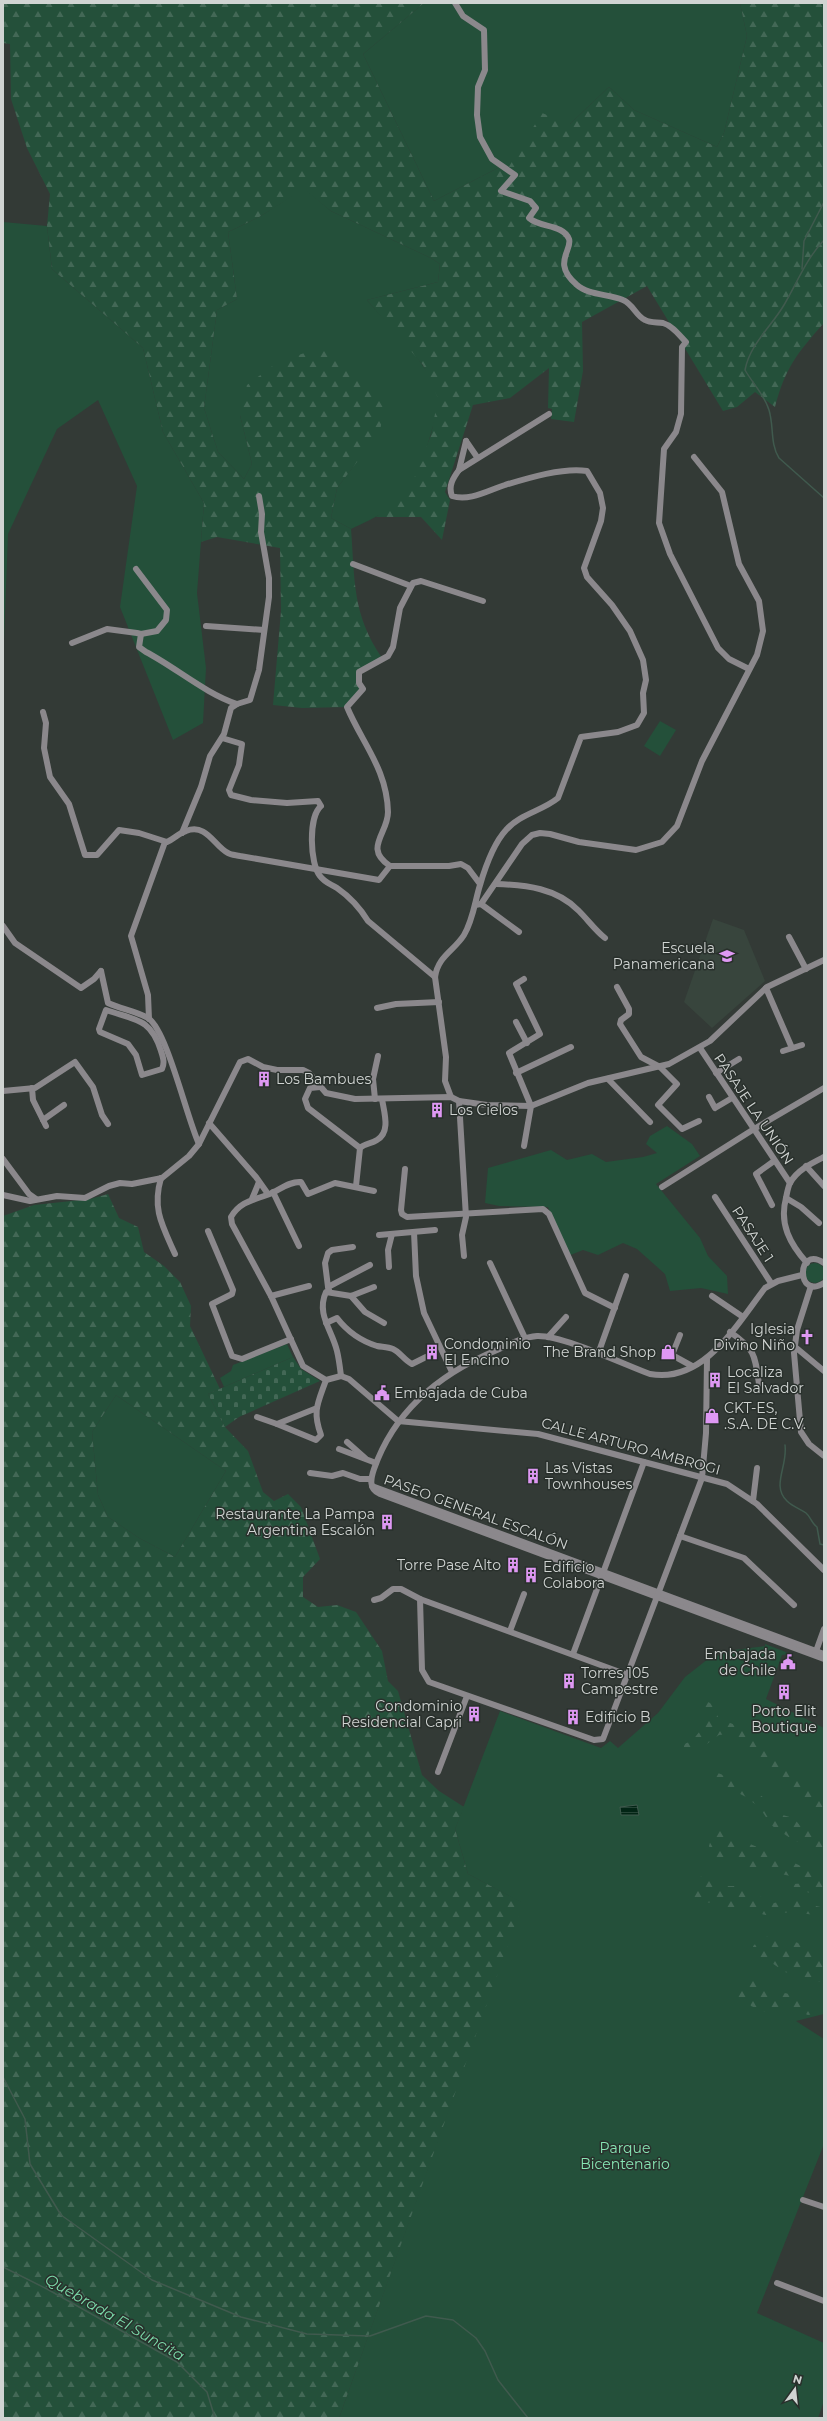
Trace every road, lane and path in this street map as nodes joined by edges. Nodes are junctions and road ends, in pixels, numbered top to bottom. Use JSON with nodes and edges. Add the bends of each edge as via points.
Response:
{"nodes":[{"id":1,"x":455,"y":3,"type":"edge"},
{"id":2,"x":549,"y":414,"type":"dead end"},
{"id":3,"x":477,"y":457,"type":"junction"},
{"id":4,"x":694,"y":457,"type":"dead end"},
{"id":5,"x":459,"y":470,"type":"junction"},
{"id":6,"x":260,"y":496,"type":"dead end"},
{"id":7,"x":354,"y":564,"type":"dead end"},
{"id":8,"x":136,"y":569,"type":"dead end"},
{"id":9,"x":411,"y":586,"type":"junction"},
{"id":10,"x":484,"y":601,"type":"dead end"},
{"id":11,"x":206,"y":626,"type":"dead end"},
{"id":12,"x":264,"y":630,"type":"junction"},
{"id":13,"x":141,"y":634,"type":"junction"},
{"id":14,"x":72,"y":643,"type":"dead end"},
{"id":15,"x":750,"y":669,"type":"junction"},
{"id":16,"x":236,"y":704,"type":"junction"},
{"id":17,"x":43,"y":712,"type":"dead end"},
{"id":18,"x":222,"y":738,"type":"junction"},
{"id":19,"x":182,"y":833,"type":"junction"},
{"id":20,"x":165,"y":842,"type":"junction"},
{"id":21,"x":390,"y":866,"type":"junction"},
{"id":22,"x":316,"y":868,"type":"junction"},
{"id":23,"x":480,"y":884,"type":"junction"},
{"id":24,"x":496,"y":884,"type":"junction"},
{"id":25,"x":478,"y":904,"type":"junction"},
{"id":26,"x":3,"y":926,"type":"edge"},
{"id":27,"x":519,"y":932,"type":"dead end"},
{"id":28,"x":789,"y":937,"type":"dead end"},
{"id":29,"x":605,"y":938,"type":"dead end"},
{"id":30,"x":824,"y":960,"type":"edge"},
{"id":31,"x":806,"y":969,"type":"junction"},
{"id":32,"x":435,"y":977,"type":"junction"},
{"id":33,"x":524,"y":979,"type":"dead end"},
{"id":34,"x":617,"y":987,"type":"dead end"},
{"id":35,"x":766,"y":988,"type":"junction"},
{"id":36,"x":439,"y":1002,"type":"junction"},
{"id":37,"x":377,"y":1008,"type":"dead end"},
{"id":38,"x":149,"y":1019,"type":"junction"},
{"id":39,"x":516,"y":1022,"type":"dead end"},
{"id":40,"x":160,"y":1039,"type":"junction"},
{"id":41,"x":528,"y":1043,"type":"junction"},
{"id":42,"x":802,"y":1045,"type":"dead end"},
{"id":43,"x":571,"y":1047,"type":"dead end"},
{"id":44,"x":700,"y":1048,"type":"junction"},
{"id":45,"x":792,"y":1048,"type":"junction"},
{"id":46,"x":783,"y":1051,"type":"dead end"},
{"id":47,"x":378,"y":1056,"type":"dead end"},
{"id":48,"x":739,"y":1059,"type":"dead end"},
{"id":49,"x":660,"y":1067,"type":"junction"},
{"id":50,"x":516,"y":1073,"type":"junction"},
{"id":51,"x":716,"y":1073,"type":"junction"},
{"id":52,"x":608,"y":1078,"type":"junction"},
{"id":53,"x":32,"y":1088,"type":"junction"},
{"id":54,"x":320,"y":1088,"type":"junction"},
{"id":55,"x":824,"y":1088,"type":"edge"},
{"id":56,"x":3,"y":1091,"type":"edge"},
{"id":57,"x":451,"y":1097,"type":"junction"},
{"id":58,"x":709,"y":1098,"type":"dead end"},
{"id":59,"x":732,"y":1098,"type":"junction"},
{"id":60,"x":375,"y":1099,"type":"junction"},
{"id":61,"x":382,"y":1099,"type":"junction"},
{"id":62,"x":459,"y":1101,"type":"junction"},
{"id":63,"x":64,"y":1105,"type":"dead end"},
{"id":64,"x":531,"y":1106,"type":"junction"},
{"id":65,"x":42,"y":1120,"type":"junction"},
{"id":66,"x":699,"y":1121,"type":"dead end"},
{"id":67,"x":650,"y":1122,"type":"dead end"},
{"id":68,"x":210,"y":1123,"type":"junction"},
{"id":69,"x":108,"y":1124,"type":"dead end"},
{"id":70,"x":46,"y":1126,"type":"dead end"},
{"id":71,"x":754,"y":1129,"type":"junction"},
{"id":72,"x":200,"y":1144,"type":"junction"},
{"id":73,"x":524,"y":1146,"type":"dead end"},
{"id":74,"x":360,"y":1148,"type":"junction"},
{"id":75,"x":824,"y":1156,"type":"edge"},
{"id":76,"x":3,"y":1159,"type":"edge"},
{"id":77,"x":774,"y":1161,"type":"junction"},
{"id":78,"x":806,"y":1166,"type":"junction"},
{"id":79,"x":405,"y":1169,"type":"dead end"},
{"id":80,"x":161,"y":1178,"type":"junction"},
{"id":81,"x":259,"y":1182,"type":"junction"},
{"id":82,"x":790,"y":1183,"type":"junction"},
{"id":83,"x":356,"y":1186,"type":"junction"},
{"id":84,"x":824,"y":1186,"type":"edge"},
{"id":85,"x":662,"y":1187,"type":"dead end"},
{"id":86,"x":374,"y":1191,"type":"dead end"},
{"id":87,"x":270,"y":1193,"type":"junction"},
{"id":88,"x":3,"y":1195,"type":"edge"},
{"id":89,"x":715,"y":1197,"type":"dead end"},
{"id":90,"x":786,"y":1198,"type":"junction"},
{"id":91,"x":252,"y":1199,"type":"junction"},
{"id":92,"x":36,"y":1200,"type":"junction"},
{"id":93,"x":772,"y":1205,"type":"dead end"},
{"id":94,"x":465,"y":1214,"type":"junction"},
{"id":95,"x":819,"y":1223,"type":"dead end"},
{"id":96,"x":435,"y":1230,"type":"dead end"},
{"id":97,"x":208,"y":1231,"type":"dead end"},
{"id":98,"x":414,"y":1232,"type":"junction"},
{"id":99,"x":392,"y":1234,"type":"junction"},
{"id":100,"x":379,"y":1235,"type":"dead end"},
{"id":101,"x":299,"y":1246,"type":"dead end"},
{"id":102,"x":353,"y":1247,"type":"dead end"},
{"id":103,"x":175,"y":1254,"type":"dead end"},
{"id":104,"x":464,"y":1256,"type":"dead end"},
{"id":105,"x":490,"y":1263,"type":"dead end"},
{"id":106,"x":807,"y":1263,"type":"junction"},
{"id":107,"x":824,"y":1263,"type":"edge"},
{"id":108,"x":370,"y":1265,"type":"dead end"},
{"id":109,"x":389,"y":1267,"type":"dead end"},
{"id":110,"x":802,"y":1275,"type":"junction"},
{"id":111,"x":626,"y":1276,"type":"dead end"},
{"id":112,"x":771,"y":1283,"type":"junction"},
{"id":113,"x":824,"y":1283,"type":"edge"},
{"id":114,"x":309,"y":1286,"type":"dead end"},
{"id":115,"x":374,"y":1286,"type":"dead end"},
{"id":116,"x":811,"y":1286,"type":"junction"},
{"id":117,"x":329,"y":1289,"type":"junction"},
{"id":118,"x":271,"y":1296,"type":"junction"},
{"id":119,"x":351,"y":1296,"type":"junction"},
{"id":120,"x":712,"y":1296,"type":"dead end"},
{"id":121,"x":614,"y":1308,"type":"junction"},
{"id":122,"x":566,"y":1317,"type":"dead end"},
{"id":123,"x":742,"y":1317,"type":"junction"},
{"id":124,"x":326,"y":1323,"type":"junction"},
{"id":125,"x":384,"y":1323,"type":"dead end"},
{"id":126,"x":730,"y":1332,"type":"junction"},
{"id":127,"x":680,"y":1334,"type":"dead end"},
{"id":128,"x":548,"y":1337,"type":"junction"},
{"id":129,"x":524,"y":1338,"type":"junction"},
{"id":130,"x":291,"y":1339,"type":"junction"},
{"id":131,"x":794,"y":1346,"type":"junction"},
{"id":132,"x":598,"y":1354,"type":"junction"},
{"id":133,"x":426,"y":1358,"type":"dead end"},
{"id":134,"x":707,"y":1359,"type":"junction"},
{"id":135,"x":692,"y":1366,"type":"junction"},
{"id":136,"x":824,"y":1371,"type":"edge"},
{"id":137,"x":452,"y":1372,"type":"junction"},
{"id":138,"x":341,"y":1376,"type":"junction"},
{"id":139,"x":326,"y":1380,"type":"junction"},
{"id":140,"x":759,"y":1384,"type":"dead end"},
{"id":141,"x":317,"y":1408,"type":"junction"},
{"id":142,"x":257,"y":1417,"type":"dead end"},
{"id":143,"x":398,"y":1421,"type":"junction"},
{"id":144,"x":277,"y":1424,"type":"junction"},
{"id":145,"x":348,"y":1442,"type":"dead end"},
{"id":146,"x":339,"y":1449,"type":"dead end"},
{"id":147,"x":823,"y":1454,"type":"edge"},
{"id":148,"x":366,"y":1459,"type":"junction"},
{"id":149,"x":644,"y":1462,"type":"junction"},
{"id":150,"x":376,"y":1463,"type":"junction"},
{"id":151,"x":757,"y":1468,"type":"dead end"},
{"id":152,"x":310,"y":1473,"type":"dead end"},
{"id":153,"x":702,"y":1478,"type":"junction"},
{"id":154,"x":370,"y":1479,"type":"junction"},
{"id":155,"x":753,"y":1500,"type":"junction"},
{"id":156,"x":680,"y":1536,"type":"junction"},
{"id":157,"x":824,"y":1570,"type":"edge"},
{"id":158,"x":603,"y":1574,"type":"junction"},
{"id":159,"x":524,"y":1594,"type":"dead end"},
{"id":160,"x":659,"y":1595,"type":"junction"},
{"id":161,"x":420,"y":1599,"type":"junction"},
{"id":162,"x":374,"y":1600,"type":"dead end"},
{"id":163,"x":794,"y":1605,"type":"dead end"},
{"id":164,"x":824,"y":1629,"type":"edge"},
{"id":165,"x":510,"y":1631,"type":"junction"},
{"id":166,"x":815,"y":1653,"type":"junction"},
{"id":167,"x":573,"y":1654,"type":"junction"},
{"id":168,"x":824,"y":1654,"type":"edge"},
{"id":169,"x":824,"y":1659,"type":"edge"},
{"id":170,"x":628,"y":1675,"type":"junction"},
{"id":171,"x":467,"y":1696,"type":"junction"},
{"id":172,"x":438,"y":1772,"type":"dead end"},
{"id":173,"x":803,"y":2200,"type":"dead end"},
{"id":174,"x":824,"y":2207,"type":"edge"},
{"id":175,"x":777,"y":2283,"type":"dead end"},
{"id":176,"x":824,"y":2301,"type":"edge"}],
"edges":[{"from":1,"to":15,"type":"street","via":[[463,16],[484,30],[485,70],[478,87],[477,115],[480,136],[492,160],[515,175],[501,191],[530,201],[536,208],[529,218],[562,231],[569,239],[563,260],[575,284],[623,300],[635,308],[643,319],[673,328],[686,342],[682,347],[682,414],[676,432],[664,450],[659,523],[670,554],[718,648],[729,659]]},
{"from":2,"to":3,"type":"street"},
{"from":3,"to":5,"type":"street"},
{"from":3,"to":5,"type":"street","via":[[466,441]]},
{"from":4,"to":15,"type":"street","via":[[722,492],[740,564],[759,601],[763,631],[757,655]]},
{"from":5,"to":23,"type":"street","via":[[450,488],[452,496],[458,498],[565,471],[587,471],[600,493],[603,508],[601,521],[584,568],[587,576],[630,631],[643,660],[646,680],[643,693],[645,705],[637,725],[625,730],[581,737],[558,798],[517,819],[506,830]]},
{"from":6,"to":12,"type":"street","via":[[261,532],[270,578]]},
{"from":7,"to":9,"type":"street"},
{"from":8,"to":13,"type":"street","via":[[167,610],[166,620],[157,631]]},
{"from":9,"to":10,"type":"street","via":[[421,581]]},
{"from":9,"to":21,"type":"street","via":[[400,608],[393,647],[388,656],[359,672],[359,683],[363,689],[347,707],[379,767],[388,813],[377,848],[380,856]]},
{"from":11,"to":12,"type":"street"},
{"from":12,"to":16,"type":"street","via":[[260,670],[255,688],[250,700]]},
{"from":13,"to":14,"type":"street","via":[[107,629]]},
{"from":13,"to":16,"type":"street","via":[[140,648],[191,678],[217,697]]},
{"from":15,"to":24,"type":"street","via":[[702,762],[677,826],[662,842],[648,848],[627,849],[540,832],[522,844]]},
{"from":16,"to":18,"type":"street","via":[[231,708]]},
{"from":17,"to":20,"type":"street","via":[[46,723],[44,748],[50,777],[69,804],[85,855],[97,855],[119,830],[139,833]]},
{"from":18,"to":19,"type":"street","via":[[210,756],[201,787]]},
{"from":18,"to":22,"type":"street","via":[[242,744],[239,765],[229,790],[234,797],[287,802],[315,800],[320,804],[312,825]]},
{"from":19,"to":20,"type":"street"},
{"from":19,"to":22,"type":"street","via":[[200,831],[214,838],[219,847],[228,854]]},
{"from":20,"to":38,"type":"street","via":[[131,936],[148,995]]},
{"from":21,"to":22,"type":"street","via":[[379,880]]},
{"from":21,"to":23,"type":"street","via":[[461,864],[468,868]]},
{"from":22,"to":32,"type":"street","via":[[325,882],[348,897],[362,910],[368,921]]},
{"from":23,"to":25,"type":"street"},
{"from":24,"to":25,"type":"street"},
{"from":24,"to":29,"type":"street","via":[[539,888],[548,892],[578,910]]},
{"from":25,"to":27,"type":"street"},
{"from":25,"to":32,"type":"street","via":[[464,935],[438,963]]},
{"from":26,"to":38,"type":"street","via":[[16,943],[81,988],[101,971],[108,1003]]},
{"from":28,"to":31,"type":"street"},
{"from":30,"to":31,"type":"street"},
{"from":31,"to":35,"type":"street"},
{"from":32,"to":36,"type":"street"},
{"from":33,"to":41,"type":"street","via":[[516,984],[540,1034]]},
{"from":34,"to":49,"type":"street","via":[[629,1009],[629,1014],[620,1024],[640,1057]]},
{"from":35,"to":44,"type":"street"},
{"from":35,"to":45,"type":"street"},
{"from":36,"to":37,"type":"street","via":[[396,1004]]},
{"from":36,"to":57,"type":"street","via":[[446,1057],[445,1081]]},
{"from":38,"to":40,"type":"street"},
{"from":39,"to":41,"type":"street"},
{"from":40,"to":40,"type":"street","via":[[164,1066],[161,1070],[142,1075],[136,1054],[128,1044],[99,1031],[106,1010],[143,1022]]},
{"from":40,"to":72,"type":"street"},
{"from":41,"to":50,"type":"street","via":[[508,1054]]},
{"from":42,"to":45,"type":"street"},
{"from":43,"to":50,"type":"street"},
{"from":44,"to":49,"type":"street"},
{"from":44,"to":51,"type":"street","name":"PASAJE LA UNIÓN"},
{"from":45,"to":46,"type":"street"},
{"from":47,"to":60,"type":"street","via":[[372,1079]]},
{"from":48,"to":51,"type":"street"},
{"from":49,"to":52,"type":"street"},
{"from":49,"to":66,"type":"street","via":[[677,1084],[658,1105],[682,1129]]},
{"from":50,"to":64,"type":"street"},
{"from":51,"to":59,"type":"street","name":"PASAJE LA UNIÓN"},
{"from":52,"to":64,"type":"street","via":[[588,1083]]},
{"from":52,"to":67,"type":"street"},
{"from":53,"to":56,"type":"street"},
{"from":53,"to":65,"type":"street","via":[[33,1100]]},
{"from":53,"to":69,"type":"street","via":[[42,1085],[54,1074],[75,1062],[93,1087],[102,1116]]},
{"from":54,"to":60,"type":"street","via":[[326,1094],[340,1098]]},
{"from":54,"to":68,"type":"street","via":[[310,1073],[303,1070],[263,1068],[248,1059],[240,1062]]},
{"from":54,"to":74,"type":"street","via":[[310,1088],[305,1099],[308,1108]]},
{"from":55,"to":71,"type":"street"},
{"from":57,"to":61,"type":"street"},
{"from":57,"to":62,"type":"street"},
{"from":58,"to":59,"type":"street","via":[[715,1108]]},
{"from":59,"to":71,"type":"street","name":"PASAJE LA UNIÓN"},
{"from":60,"to":61,"type":"street"},
{"from":61,"to":74,"type":"street","via":[[384,1134]]},
{"from":62,"to":64,"type":"street","via":[[500,1106]]},
{"from":62,"to":94,"type":"street"},
{"from":63,"to":65,"type":"street"},
{"from":64,"to":73,"type":"street"},
{"from":65,"to":70,"type":"street"},
{"from":68,"to":72,"type":"street"},
{"from":68,"to":81,"type":"street"},
{"from":71,"to":77,"type":"street","name":"PASAJE LA UNIÓN"},
{"from":71,"to":85,"type":"street"},
{"from":72,"to":80,"type":"street"},
{"from":74,"to":83,"type":"street"},
{"from":75,"to":78,"type":"street"},
{"from":76,"to":92,"type":"street"},
{"from":77,"to":82,"type":"street","name":"PASAJE LA UNIÓN"},
{"from":77,"to":93,"type":"street","via":[[756,1174]]},
{"from":78,"to":82,"type":"street"},
{"from":78,"to":84,"type":"street","name":"PASAJE LA UNIÓN"},
{"from":79,"to":94,"type":"street","via":[[402,1214],[407,1217]]},
{"from":80,"to":92,"type":"street","via":[[132,1184],[120,1183],[85,1198],[57,1196]]},
{"from":80,"to":103,"type":"street","via":[[156,1197],[157,1209]]},
{"from":81,"to":87,"type":"street"},
{"from":81,"to":91,"type":"street"},
{"from":82,"to":90,"type":"street"},
{"from":83,"to":86,"type":"street"},
{"from":83,"to":87,"type":"street","via":[[335,1183],[308,1194],[301,1182],[296,1182]]},
{"from":87,"to":91,"type":"street"},
{"from":87,"to":101,"type":"street"},
{"from":88,"to":92,"type":"street"},
{"from":89,"to":112,"type":"street","name":"PASAJE 1"},
{"from":90,"to":95,"type":"street"},
{"from":90,"to":106,"type":"street","via":[[784,1213],[787,1232],[792,1246]]},
{"from":91,"to":118,"type":"street","via":[[235,1211],[232,1224]]},
{"from":94,"to":104,"type":"street","via":[[462,1235]]},
{"from":94,"to":121,"type":"street","via":[[543,1210],[549,1214],[585,1293]]},
{"from":96,"to":98,"type":"street"},
{"from":97,"to":130,"type":"street","via":[[232,1290],[232,1294],[212,1304],[232,1356],[242,1359]]},
{"from":98,"to":99,"type":"street"},
{"from":98,"to":137,"type":"street","via":[[416,1276],[424,1313]]},
{"from":99,"to":100,"type":"street"},
{"from":99,"to":109,"type":"street","via":[[388,1250]]},
{"from":102,"to":117,"type":"street","via":[[328,1253],[325,1263]]},
{"from":105,"to":129,"type":"street"},
{"from":106,"to":107,"type":"street","via":[[814,1260]]},
{"from":106,"to":110,"type":"street"},
{"from":108,"to":117,"type":"street"},
{"from":110,"to":112,"type":"street"},
{"from":110,"to":116,"type":"street","via":[[805,1282]]},
{"from":111,"to":121,"type":"street"},
{"from":112,"to":123,"type":"street"},
{"from":113,"to":116,"type":"street"},
{"from":114,"to":118,"type":"street"},
{"from":115,"to":119,"type":"street"},
{"from":116,"to":131,"type":"street"},
{"from":117,"to":119,"type":"street"},
{"from":117,"to":124,"type":"street","via":[[322,1301]]},
{"from":118,"to":130,"type":"street"},
{"from":119,"to":125,"type":"street","via":[[365,1312]]},
{"from":120,"to":123,"type":"street"},
{"from":121,"to":132,"type":"street"},
{"from":122,"to":128,"type":"street"},
{"from":123,"to":126,"type":"street"},
{"from":124,"to":133,"type":"street","via":[[337,1318],[343,1326],[360,1338],[392,1348],[412,1364]]},
{"from":124,"to":138,"type":"street","via":[[338,1352]]},
{"from":126,"to":134,"type":"street"},
{"from":126,"to":140,"type":"street","via":[[751,1348],[757,1364]]},
{"from":127,"to":135,"type":"street","via":[[672,1355]]},
{"from":128,"to":129,"type":"street"},
{"from":128,"to":132,"type":"street"},
{"from":129,"to":137,"type":"street"},
{"from":130,"to":139,"type":"street","via":[[303,1366]]},
{"from":131,"to":136,"type":"street"},
{"from":131,"to":147,"type":"street","via":[[801,1432],[809,1444]]},
{"from":132,"to":135,"type":"street","via":[[657,1375],[674,1374]]},
{"from":134,"to":135,"type":"street"},
{"from":134,"to":153,"type":"street","via":[[706,1433]]},
{"from":137,"to":143,"type":"street","via":[[431,1387]]},
{"from":138,"to":139,"type":"street"},
{"from":138,"to":143,"type":"street","via":[[349,1379]]},
{"from":139,"to":141,"type":"street"},
{"from":141,"to":144,"type":"street"},
{"from":141,"to":144,"type":"street","via":[[315,1419],[321,1435],[316,1440]]},
{"from":142,"to":144,"type":"street"},
{"from":143,"to":149,"type":"street","name":"CALLE ARTURO AMBROGI","via":[[527,1432]]},
{"from":143,"to":150,"type":"street"},
{"from":145,"to":148,"type":"street"},
{"from":146,"to":148,"type":"street"},
{"from":148,"to":150,"type":"street"},
{"from":149,"to":153,"type":"street","name":"CALLE ARTURO AMBROGI"},
{"from":149,"to":158,"type":"street"},
{"from":150,"to":154,"type":"street"},
{"from":151,"to":155,"type":"street"},
{"from":152,"to":154,"type":"street","via":[[332,1476],[343,1473],[360,1479]]},
{"from":153,"to":155,"type":"street","name":"CALLE ARTURO AMBROGI","via":[[732,1487]]},
{"from":153,"to":156,"type":"street"},
{"from":154,"to":158,"type":"street","name":"PASEO GENERAL ESCALÓN","via":[[372,1486],[380,1494]]},
{"from":155,"to":157,"type":"street","name":"CALLE ARTURO AMBROGI"},
{"from":156,"to":160,"type":"street"},
{"from":156,"to":163,"type":"street","via":[[744,1558]]},
{"from":158,"to":160,"type":"street","name":"PASEO GENERAL ESCALÓN"},
{"from":158,"to":167,"type":"street"},
{"from":159,"to":165,"type":"street"},
{"from":160,"to":166,"type":"street","name":"PASEO GENERAL ESCALÓN"},
{"from":160,"to":170,"type":"street"},
{"from":161,"to":162,"type":"street","via":[[395,1588],[382,1598]]},
{"from":161,"to":165,"type":"street"},
{"from":161,"to":171,"type":"street","via":[[422,1670],[425,1677],[431,1683]]},
{"from":164,"to":166,"type":"street"},
{"from":165,"to":167,"type":"street"},
{"from":166,"to":168,"type":"street","name":"PASEO GENERAL ESCALÓN"},
{"from":166,"to":169,"type":"street","name":"PASEO GENERAL ESCALÓN"},
{"from":167,"to":170,"type":"street"},
{"from":170,"to":171,"type":"street","via":[[606,1737],[601,1741]]},
{"from":171,"to":172,"type":"street"},
{"from":173,"to":174,"type":"street"},
{"from":175,"to":176,"type":"street"}]}
